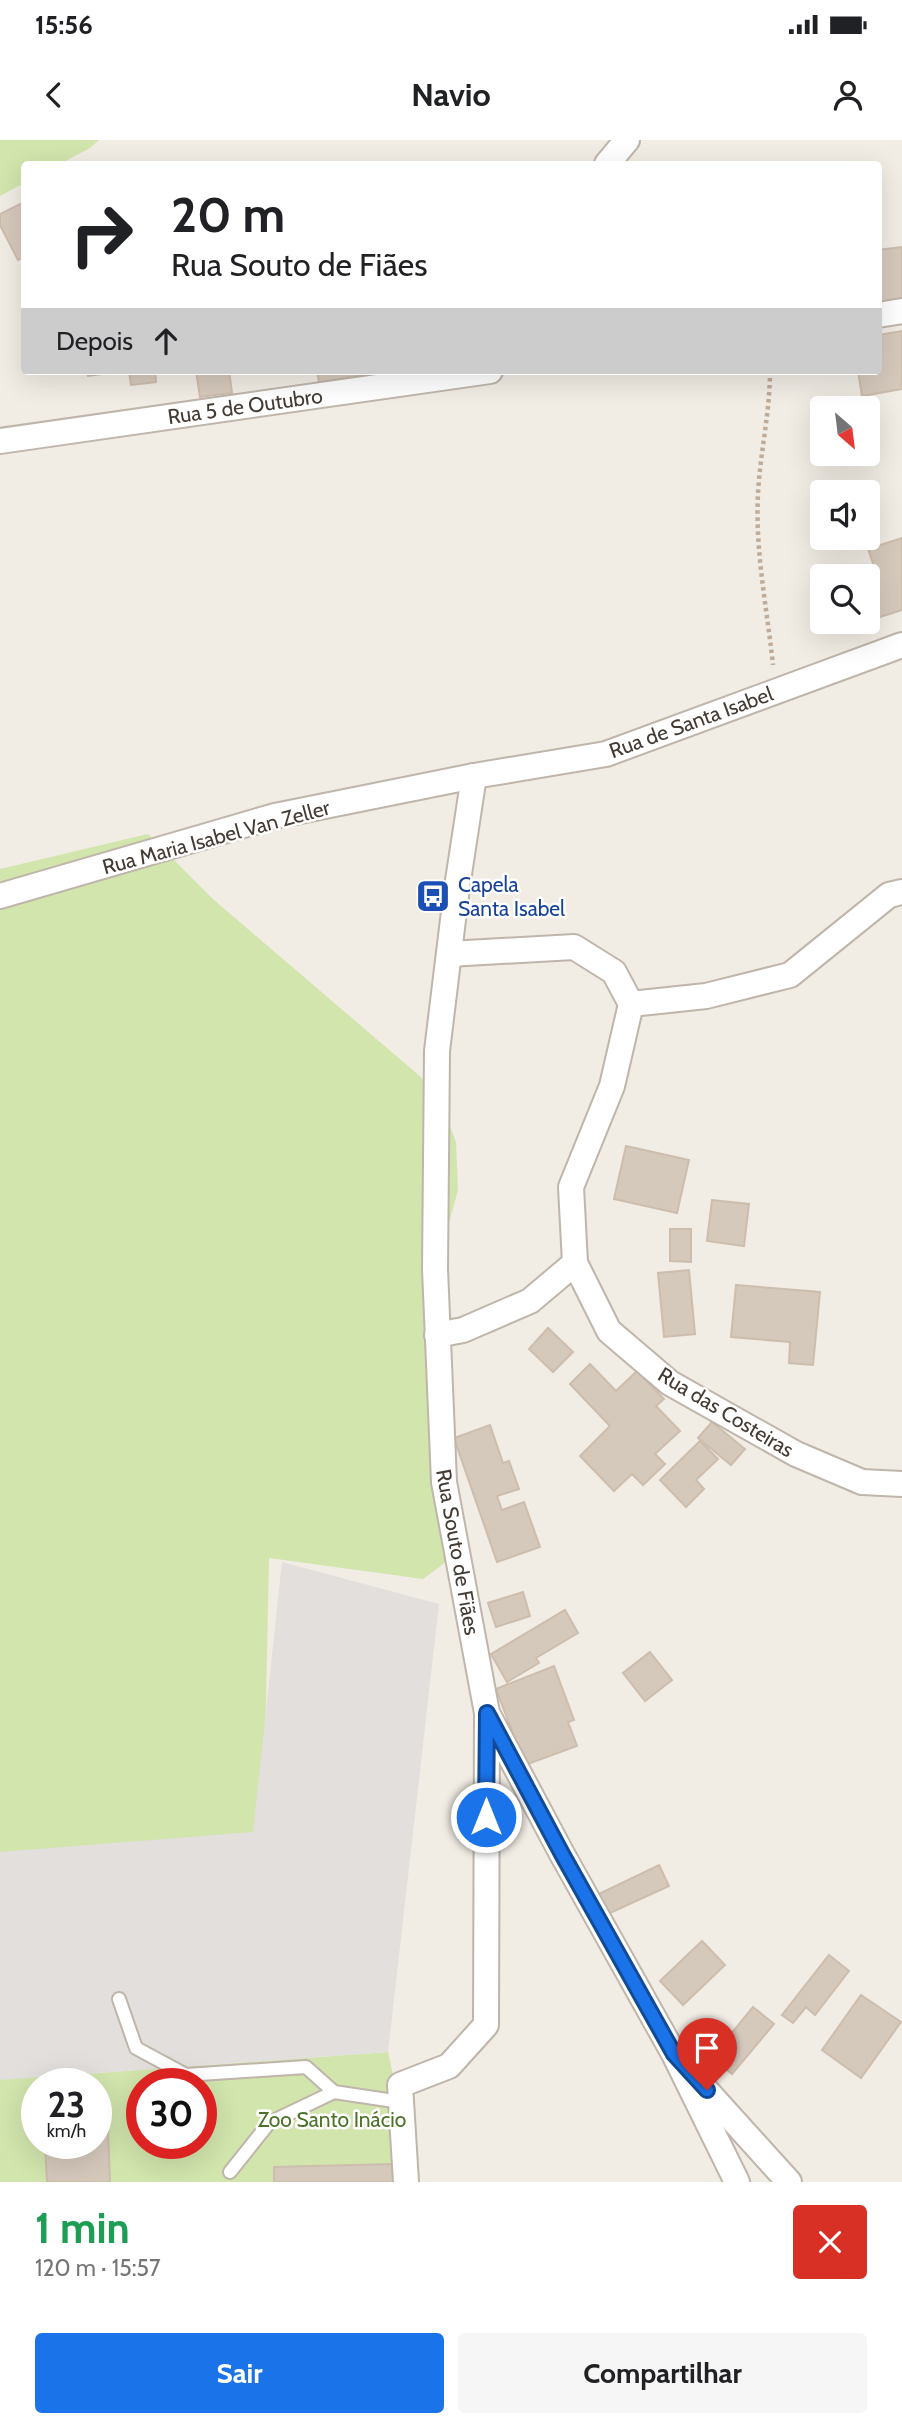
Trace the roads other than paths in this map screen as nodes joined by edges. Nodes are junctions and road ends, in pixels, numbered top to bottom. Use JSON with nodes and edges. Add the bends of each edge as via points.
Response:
{"nodes":[{"id":1,"x":627,"y":140,"type":"edge"},
{"id":2,"x":610,"y":161,"type":"edge"},
{"id":3,"x":902,"y":311,"type":"edge"},
{"id":4,"x":882,"y":314,"type":"edge"},
{"id":5,"x":441,"y":375,"type":"edge"},
{"id":6,"x":0,"y":441,"type":"edge"},
{"id":7,"x":902,"y":645,"type":"edge"},
{"id":8,"x":474,"y":776,"type":"junction"},
{"id":9,"x":902,"y":892,"type":"edge"},
{"id":10,"x":0,"y":896,"type":"edge"},
{"id":11,"x":449,"y":954,"type":"junction"},
{"id":12,"x":631,"y":1004,"type":"junction"},
{"id":13,"x":575,"y":1264,"type":"junction"},
{"id":14,"x":437,"y":1335,"type":"junction"},
{"id":15,"x":902,"y":1484,"type":"edge"},
{"id":16,"x":487,"y":1713,"type":"junction"},
{"id":17,"x":119,"y":1998,"type":"dead end"},
{"id":18,"x":674,"y":2054,"type":"junction"},
{"id":19,"x":334,"y":2092,"type":"junction"},
{"id":20,"x":401,"y":2094,"type":"junction"},
{"id":21,"x":230,"y":2172,"type":"dead end"},
{"id":22,"x":406,"y":2182,"type":"edge"},
{"id":23,"x":737,"y":2182,"type":"edge"},
{"id":24,"x":789,"y":2182,"type":"edge"}],
"edges":[{"from":1,"to":2,"type":"street"},
{"from":3,"to":4,"type":"street"},
{"from":5,"to":6,"type":"street","name":"Rua 5 de Outubro"},
{"from":7,"to":8,"type":"street","name":"Rua de Santa Isabel","via":[[607,754]]},
{"from":8,"to":10,"type":"street","name":"Rua Maria Isabel Van Zeller","via":[[275,816]]},
{"from":8,"to":11,"type":"street","name":"Rua Souto de Fiães"},
{"from":9,"to":12,"type":"street","via":[[889,895],[790,975],[706,996]]},
{"from":11,"to":12,"type":"street","via":[[574,947],[614,972]]},
{"from":11,"to":14,"type":"street","name":"Rua Souto de Fiães","via":[[437,1051]]},
{"from":12,"to":13,"type":"street","name":"Rua das Costeiras","via":[[612,1086],[571,1187]]},
{"from":13,"to":14,"type":"street","via":[[530,1300],[463,1329]]},
{"from":13,"to":15,"type":"street","name":"Rua das Costeiras","via":[[609,1331],[670,1383],[796,1454],[862,1482]]},
{"from":14,"to":16,"type":"street","name":"Rua Souto de Fiães","via":[[444,1482]]},
{"from":16,"to":18,"type":"street","name":"Rua Souto de Fiães"},
{"from":16,"to":20,"type":"street","via":[[486,2025],[449,2066]]},
{"from":17,"to":19,"type":"lane","via":[[136,2048],[186,2075],[306,2067]]},
{"from":18,"to":23,"type":"street","name":"Rua Souto de Fiães"},
{"from":18,"to":24,"type":"street"},
{"from":19,"to":20,"type":"lane"},
{"from":19,"to":21,"type":"lane","via":[[269,2123]]},
{"from":20,"to":22,"type":"street"}]}
